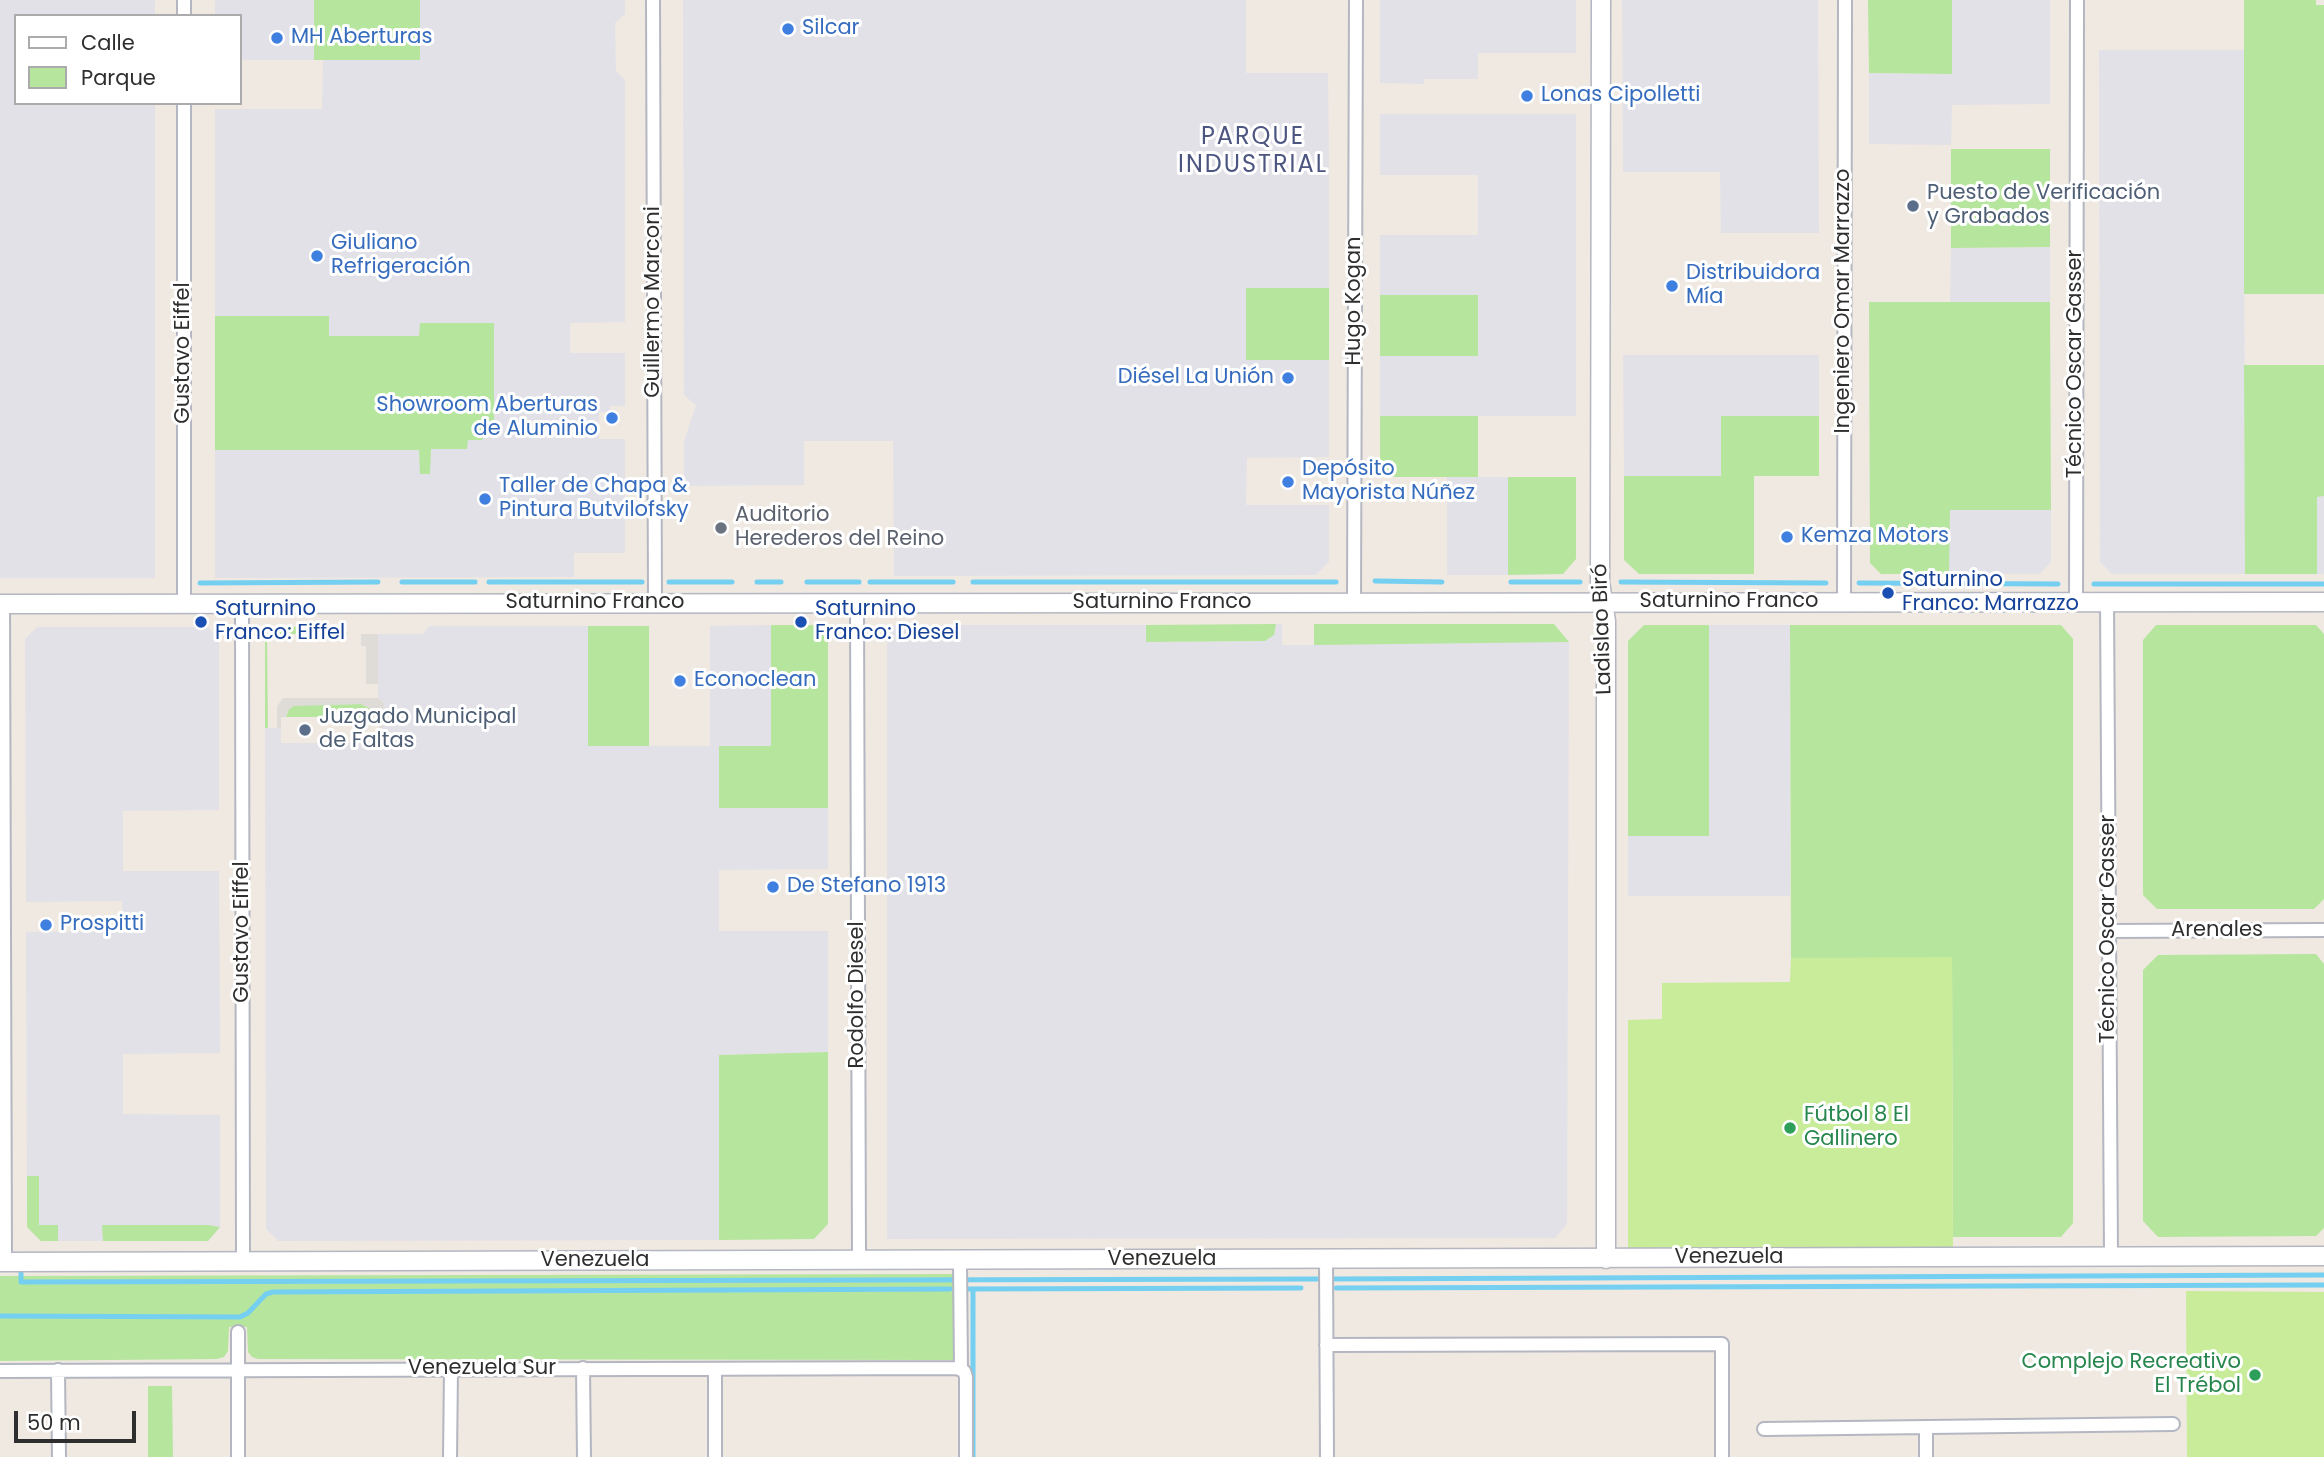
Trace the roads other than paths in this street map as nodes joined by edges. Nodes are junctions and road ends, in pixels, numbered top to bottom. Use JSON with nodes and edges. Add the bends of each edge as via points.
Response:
{"nodes":[{"id":1,"x":653,"y":0,"type":"edge"},
{"id":2,"x":1356,"y":0,"type":"edge"},
{"id":3,"x":1601,"y":0,"type":"edge"},
{"id":4,"x":1845,"y":0,"type":"edge"},
{"id":5,"x":2077,"y":0,"type":"edge"},
{"id":6,"x":184,"y":105,"type":"edge"},
{"id":7,"x":1603,"y":602,"type":"junction"},
{"id":8,"x":1844,"y":602,"type":"junction"},
{"id":9,"x":2076,"y":602,"type":"junction"},
{"id":10,"x":2107,"y":602,"type":"junction"},
{"id":11,"x":2324,"y":602,"type":"edge"},
{"id":12,"x":242,"y":603,"type":"junction"},
{"id":13,"x":655,"y":603,"type":"junction"},
{"id":14,"x":858,"y":603,"type":"junction"},
{"id":15,"x":1354,"y":603,"type":"junction"},
{"id":16,"x":2,"y":604,"type":"edge"},
{"id":17,"x":184,"y":604,"type":"junction"},
{"id":18,"x":2324,"y":930,"type":"edge"},
{"id":19,"x":2109,"y":931,"type":"junction"},
{"id":20,"x":2324,"y":1256,"type":"edge"},
{"id":21,"x":2111,"y":1257,"type":"junction"},
{"id":22,"x":1326,"y":1259,"type":"junction"},
{"id":23,"x":1606,"y":1259,"type":"junction"},
{"id":24,"x":859,"y":1260,"type":"junction"},
{"id":25,"x":960,"y":1260,"type":"junction"},
{"id":26,"x":3,"y":1262,"type":"edge"},
{"id":27,"x":243,"y":1262,"type":"junction"},
{"id":28,"x":238,"y":1332,"type":"dead end"},
{"id":29,"x":1326,"y":1345,"type":"junction"},
{"id":30,"x":583,"y":1368,"type":"junction"},
{"id":31,"x":451,"y":1369,"type":"junction"},
{"id":32,"x":715,"y":1369,"type":"junction"},
{"id":33,"x":58,"y":1370,"type":"junction"},
{"id":34,"x":238,"y":1370,"type":"junction"},
{"id":35,"x":963,"y":1370,"type":"junction"},
{"id":36,"x":0,"y":1371,"type":"edge"},
{"id":37,"x":2173,"y":1424,"type":"dead end"},
{"id":38,"x":1926,"y":1427,"type":"junction"},
{"id":39,"x":1764,"y":1429,"type":"dead end"},
{"id":40,"x":59,"y":1457,"type":"edge"},
{"id":41,"x":238,"y":1457,"type":"edge"},
{"id":42,"x":450,"y":1457,"type":"edge"},
{"id":43,"x":584,"y":1457,"type":"edge"},
{"id":44,"x":715,"y":1457,"type":"edge"},
{"id":45,"x":967,"y":1457,"type":"edge"},
{"id":46,"x":1327,"y":1457,"type":"edge"},
{"id":47,"x":1722,"y":1457,"type":"edge"},
{"id":48,"x":1926,"y":1457,"type":"edge"}],
"edges":[{"from":1,"to":13,"type":"street","name":"Guillermo Marconi"},
{"from":2,"to":15,"type":"street","name":"Hugo Kogan"},
{"from":3,"to":7,"type":"street","name":"Ladislao Biró"},
{"from":4,"to":8,"type":"street","name":"Ingeniero Omar Marrazzo"},
{"from":5,"to":9,"type":"street","name":"Técnico Oscar Gasser"},
{"from":6,"to":17,"type":"street","name":"Gustavo Eiffel"},
{"from":7,"to":8,"type":"street","name":"Saturnino Franco"},
{"from":7,"to":15,"type":"street","name":"Saturnino Franco"},
{"from":7,"to":23,"type":"street","name":"Ladislao Biró"},
{"from":8,"to":9,"type":"street","name":"Saturnino Franco"},
{"from":9,"to":10,"type":"street","name":"Saturnino Franco"},
{"from":10,"to":11,"type":"street","name":"Saturnino Franco"},
{"from":10,"to":19,"type":"street","name":"Técnico Oscar Gasser"},
{"from":12,"to":13,"type":"street","name":"Saturnino Franco"},
{"from":12,"to":17,"type":"street","name":"Saturnino Franco"},
{"from":12,"to":27,"type":"street","name":"Gustavo Eiffel"},
{"from":13,"to":14,"type":"street","name":"Saturnino Franco"},
{"from":14,"to":15,"type":"street","name":"Saturnino Franco"},
{"from":14,"to":24,"type":"street","name":"Rodolfo Diesel"},
{"from":16,"to":17,"type":"street","name":"Saturnino Franco"},
{"from":16,"to":26,"type":"street"},
{"from":18,"to":19,"type":"street","name":"Arenales"},
{"from":19,"to":21,"type":"street","name":"Técnico Oscar Gasser"},
{"from":20,"to":21,"type":"street","name":"Venezuela"},
{"from":21,"to":23,"type":"street","name":"Venezuela"},
{"from":22,"to":23,"type":"street","name":"Venezuela"},
{"from":22,"to":25,"type":"street","name":"Venezuela"},
{"from":22,"to":29,"type":"street"},
{"from":24,"to":25,"type":"street","name":"Venezuela"},
{"from":24,"to":27,"type":"street","name":"Venezuela"},
{"from":25,"to":35,"type":"street"},
{"from":26,"to":27,"type":"street","name":"Venezuela"},
{"from":28,"to":34,"type":"street"},
{"from":29,"to":46,"type":"street"},
{"from":29,"to":47,"type":"street","via":[[1722,1344]]},
{"from":30,"to":31,"type":"street","name":"Venezuela Sur"},
{"from":30,"to":32,"type":"street","name":"Venezuela Sur"},
{"from":30,"to":43,"type":"street"},
{"from":31,"to":34,"type":"street","name":"Venezuela Sur"},
{"from":31,"to":42,"type":"street"},
{"from":32,"to":35,"type":"street","name":"Venezuela Sur"},
{"from":32,"to":44,"type":"street"},
{"from":33,"to":34,"type":"street","name":"Venezuela Sur"},
{"from":33,"to":36,"type":"street","name":"Venezuela Sur"},
{"from":33,"to":40,"type":"street"},
{"from":34,"to":41,"type":"street"},
{"from":35,"to":45,"type":"street","via":[[967,1377]]},
{"from":37,"to":38,"type":"street"},
{"from":38,"to":39,"type":"street"},
{"from":38,"to":48,"type":"street"}]}
